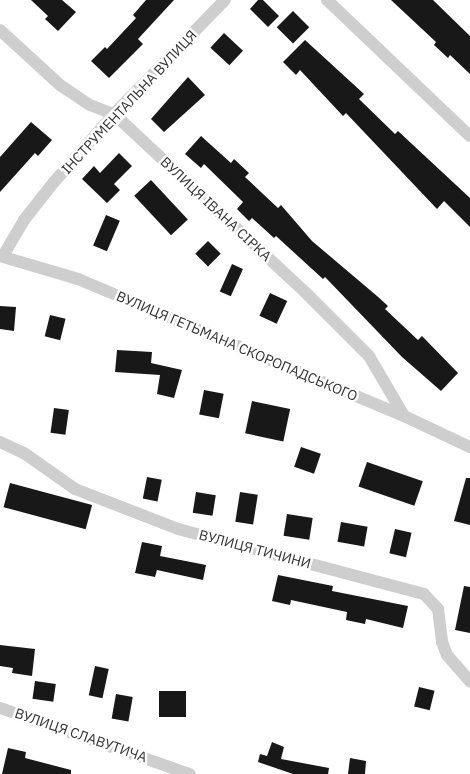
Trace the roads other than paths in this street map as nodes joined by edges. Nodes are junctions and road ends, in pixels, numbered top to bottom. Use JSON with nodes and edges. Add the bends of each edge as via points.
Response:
{"nodes":[{"id":1,"x":226,"y":0,"type":"edge"},
{"id":2,"x":328,"y":0,"type":"edge"},
{"id":3,"x":0,"y":30,"type":"edge"},
{"id":4,"x":114,"y":114,"type":"junction"},
{"id":5,"x":470,"y":136,"type":"edge"},
{"id":6,"x":1,"y":256,"type":"edge"},
{"id":7,"x":404,"y":416,"type":"junction"},
{"id":8,"x":0,"y":442,"type":"edge"},
{"id":9,"x":470,"y":447,"type":"edge"},
{"id":10,"x":470,"y":681,"type":"edge"},
{"id":11,"x":0,"y":708,"type":"edge"},
{"id":12,"x":190,"y":774,"type":"edge"}],
"edges":[{"from":1,"to":4,"type":"street","name":"ІНСТРУМЕНТАЛЬНА ВУЛИЦЯ"},
{"from":2,"to":5,"type":"street"},
{"from":3,"to":4,"type":"street","name":"ВУЛИЦЯ ІВАНА СІРКА","via":[[60,85],[90,105]]},
{"from":4,"to":6,"type":"street","name":"ІНСТРУМЕНТАЛЬНА ВУЛИЦЯ","via":[[24,220]]},
{"from":4,"to":7,"type":"street","name":"ВУЛИЦЯ ІВАНА СІРКА","via":[[369,356]]},
{"from":6,"to":7,"type":"street","name":"ВУЛИЦЯ ГЕТЬМАНА СКОРОПАДСЬКОГО","via":[[78,279]]},
{"from":7,"to":9,"type":"street","name":"ВУЛИЦЯ ГЕТЬМАНА СКОРОПАДСЬКОГО"},
{"from":8,"to":10,"type":"street","name":"ВУЛИЦЯ ТИЧИНИ","via":[[24,453],[75,489],[178,529],[424,594],[438,609],[440,636],[448,655]]},
{"from":11,"to":12,"type":"street","name":"ВУЛИЦЯ СЛАВУТИЧА"}]}
